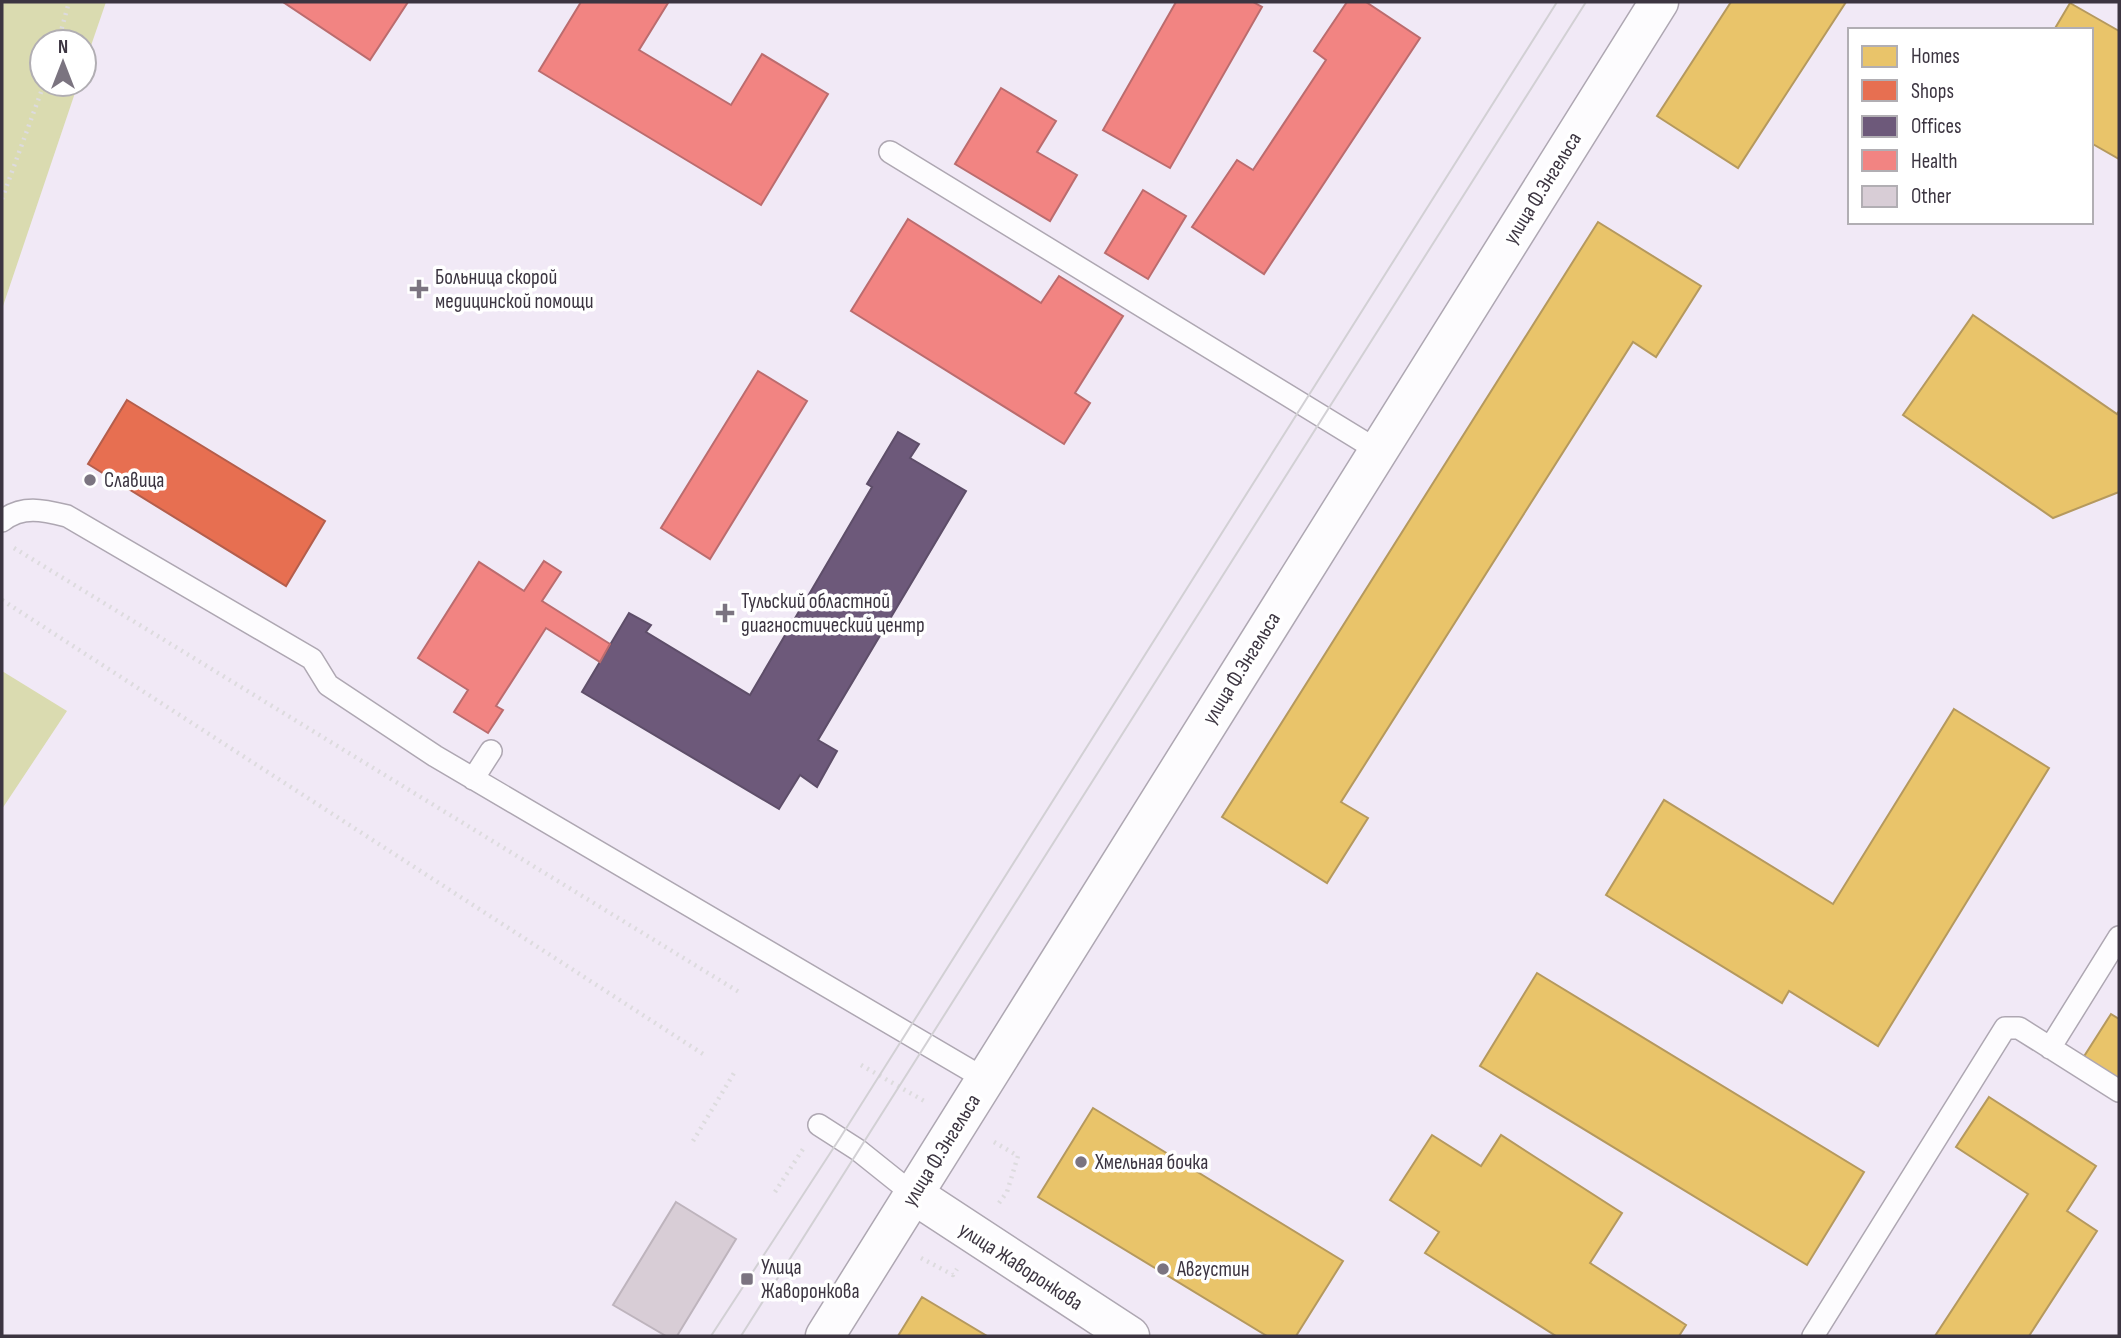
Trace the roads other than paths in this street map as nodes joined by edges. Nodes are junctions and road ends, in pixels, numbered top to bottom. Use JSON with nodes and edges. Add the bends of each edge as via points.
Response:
{"nodes":[{"id":1,"x":1659,"y":2,"type":"edge"},
{"id":2,"x":890,"y":152,"type":"dead end"},
{"id":3,"x":1377,"y":450,"type":"junction"},
{"id":4,"x":2,"y":521,"type":"edge"},
{"id":5,"x":491,"y":751,"type":"dead end"},
{"id":6,"x":473,"y":779,"type":"junction"},
{"id":7,"x":2119,"y":936,"type":"edge"},
{"id":8,"x":2050,"y":1048,"type":"junction"},
{"id":9,"x":985,"y":1079,"type":"junction"},
{"id":10,"x":2119,"y":1091,"type":"edge"},
{"id":11,"x":819,"y":1125,"type":"dead end"},
{"id":12,"x":913,"y":1194,"type":"junction"},
{"id":13,"x":825,"y":1336,"type":"edge"},
{"id":14,"x":1130,"y":1336,"type":"edge"},
{"id":15,"x":1813,"y":1336,"type":"edge"}],
"edges":[{"from":1,"to":3,"type":"street","name":"улица Ф.Энгельса"},
{"from":2,"to":3,"type":"lane"},
{"from":3,"to":9,"type":"street","name":"улица Ф.Энгельса"},
{"from":4,"to":6,"type":"lane","via":[[20,510],[67,516],[312,659],[328,685]]},
{"from":5,"to":6,"type":"lane"},
{"from":6,"to":9,"type":"lane"},
{"from":7,"to":8,"type":"lane"},
{"from":8,"to":10,"type":"lane"},
{"from":8,"to":15,"type":"lane","via":[[2020,1028],[2005,1028]]},
{"from":9,"to":12,"type":"street","name":"улица Ф.Энгельса"},
{"from":11,"to":12,"type":"lane"},
{"from":12,"to":13,"type":"street","name":"улица Ф.Энгельса"},
{"from":12,"to":14,"type":"street","name":"улица Жаворонкова"}]}
